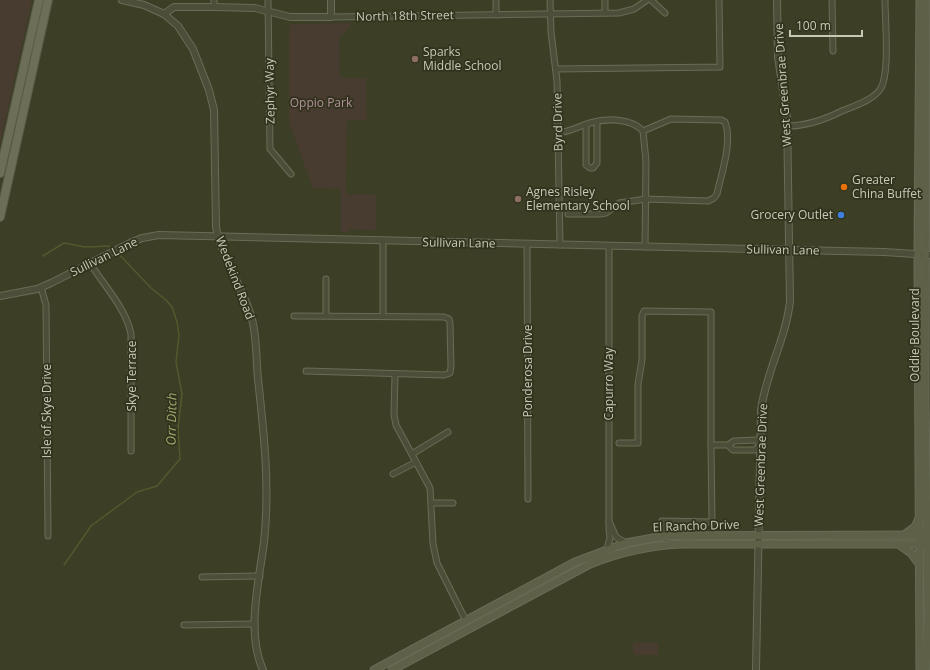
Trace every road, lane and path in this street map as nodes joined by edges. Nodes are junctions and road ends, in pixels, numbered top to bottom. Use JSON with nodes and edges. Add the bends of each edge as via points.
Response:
{"nodes":[{"id":1,"x":39,"y":0,"type":"edge"},
{"id":2,"x":48,"y":0,"type":"edge"},
{"id":3,"x":122,"y":0,"type":"edge"},
{"id":4,"x":214,"y":0,"type":"edge"},
{"id":5,"x":268,"y":0,"type":"edge"},
{"id":6,"x":331,"y":0,"type":"edge"},
{"id":7,"x":496,"y":0,"type":"edge"},
{"id":8,"x":550,"y":0,"type":"edge"},
{"id":9,"x":605,"y":0,"type":"edge"},
{"id":10,"x":646,"y":0,"type":"edge"},
{"id":11,"x":651,"y":0,"type":"edge"},
{"id":12,"x":719,"y":0,"type":"edge"},
{"id":13,"x":777,"y":0,"type":"edge"},
{"id":14,"x":832,"y":0,"type":"edge"},
{"id":15,"x":885,"y":0,"type":"edge"},
{"id":16,"x":920,"y":0,"type":"edge"},
{"id":17,"x":926,"y":0,"type":"edge"},
{"id":18,"x":214,"y":7,"type":"junction"},
{"id":19,"x":269,"y":13,"type":"junction"},
{"id":20,"x":605,"y":13,"type":"junction"},
{"id":21,"x":665,"y":13,"type":"dead end"},
{"id":22,"x":164,"y":14,"type":"junction"},
{"id":23,"x":550,"y":14,"type":"junction"},
{"id":24,"x":496,"y":15,"type":"junction"},
{"id":25,"x":331,"y":17,"type":"junction"},
{"id":26,"x":833,"y":51,"type":"dead end"},
{"id":27,"x":556,"y":70,"type":"junction"},
{"id":28,"x":597,"y":122,"type":"junction"},
{"id":29,"x":586,"y":125,"type":"junction"},
{"id":30,"x":787,"y":126,"type":"junction"},
{"id":31,"x":643,"y":131,"type":"junction"},
{"id":32,"x":558,"y":133,"type":"junction"},
{"id":33,"x":0,"y":173,"type":"edge"},
{"id":34,"x":291,"y":174,"type":"dead end"},
{"id":35,"x":646,"y":199,"type":"junction"},
{"id":36,"x":568,"y":214,"type":"dead end"},
{"id":37,"x":0,"y":217,"type":"edge"},
{"id":38,"x":218,"y":237,"type":"junction"},
{"id":39,"x":383,"y":240,"type":"junction"},
{"id":40,"x":527,"y":244,"type":"junction"},
{"id":41,"x":560,"y":245,"type":"junction"},
{"id":42,"x":609,"y":246,"type":"junction"},
{"id":43,"x":645,"y":247,"type":"junction"},
{"id":44,"x":789,"y":250,"type":"junction"},
{"id":45,"x":918,"y":255,"type":"junction"},
{"id":46,"x":928,"y":255,"type":"edge"},
{"id":47,"x":90,"y":263,"type":"junction"},
{"id":48,"x":326,"y":279,"type":"dead end"},
{"id":49,"x":41,"y":287,"type":"junction"},
{"id":50,"x":0,"y":296,"type":"edge"},
{"id":51,"x":294,"y":316,"type":"dead end"},
{"id":52,"x":326,"y":316,"type":"junction"},
{"id":53,"x":383,"y":316,"type":"junction"},
{"id":54,"x":306,"y":370,"type":"dead end"},
{"id":55,"x":395,"y":374,"type":"junction"},
{"id":56,"x":448,"y":432,"type":"dead end"},
{"id":57,"x":619,"y":443,"type":"dead end"},
{"id":58,"x":711,"y":445,"type":"junction"},
{"id":59,"x":760,"y":445,"type":"junction"},
{"id":60,"x":728,"y":446,"type":"junction"},
{"id":61,"x":131,"y":451,"type":"dead end"},
{"id":62,"x":412,"y":454,"type":"junction"},
{"id":63,"x":416,"y":462,"type":"junction"},
{"id":64,"x":393,"y":474,"type":"dead end"},
{"id":65,"x":528,"y":499,"type":"dead end"},
{"id":66,"x":453,"y":502,"type":"dead end"},
{"id":67,"x":432,"y":503,"type":"junction"},
{"id":68,"x":920,"y":516,"type":"junction"},
{"id":69,"x":609,"y":521,"type":"junction"},
{"id":70,"x":920,"y":535,"type":"junction"},
{"id":71,"x":929,"y":535,"type":"edge"},
{"id":72,"x":48,"y":536,"type":"dead end"},
{"id":73,"x":664,"y":536,"type":"junction"},
{"id":74,"x":759,"y":536,"type":"junction"},
{"id":75,"x":904,"y":536,"type":"junction"},
{"id":76,"x":639,"y":540,"type":"junction"},
{"id":77,"x":626,"y":543,"type":"junction"},
{"id":78,"x":759,"y":544,"type":"junction"},
{"id":79,"x":920,"y":544,"type":"junction"},
{"id":80,"x":929,"y":544,"type":"edge"},
{"id":81,"x":899,"y":545,"type":"junction"},
{"id":82,"x":607,"y":549,"type":"junction"},
{"id":83,"x":620,"y":552,"type":"junction"},
{"id":84,"x":930,"y":564,"type":"edge"},
{"id":85,"x":920,"y":566,"type":"junction"},
{"id":86,"x":928,"y":572,"type":"junction"},
{"id":87,"x":260,"y":576,"type":"junction"},
{"id":88,"x":202,"y":577,"type":"dead end"},
{"id":89,"x":466,"y":621,"type":"junction"},
{"id":90,"x":255,"y":624,"type":"junction"},
{"id":91,"x":184,"y":625,"type":"dead end"},
{"id":92,"x":263,"y":670,"type":"edge"},
{"id":93,"x":374,"y":670,"type":"edge"},
{"id":94,"x":392,"y":670,"type":"edge"},
{"id":95,"x":756,"y":670,"type":"edge"},
{"id":96,"x":920,"y":670,"type":"edge"},
{"id":97,"x":926,"y":670,"type":"edge"}],
"edges":[{"from":1,"to":33,"type":"main road"},
{"from":2,"to":37,"type":"main road"},
{"from":3,"to":22,"type":"street","name":"Wedekind Road","via":[[144,5]]},
{"from":4,"to":18,"type":"street"},
{"from":5,"to":19,"type":"street","name":"Zephyr Way"},
{"from":6,"to":25,"type":"street"},
{"from":7,"to":24,"type":"street"},
{"from":8,"to":23,"type":"street","name":"Byrd Drive"},
{"from":9,"to":20,"type":"street"},
{"from":10,"to":20,"type":"street","name":"North 18th Street","via":[[627,11]]},
{"from":11,"to":21,"type":"street"},
{"from":12,"to":27,"type":"street","via":[[720,67]]},
{"from":13,"to":30,"type":"street","name":"West Greenbrae Drive","via":[[778,57]]},
{"from":14,"to":26,"type":"street"},
{"from":15,"to":30,"type":"street","via":[[885,74],[881,89],[869,98],[821,121]]},
{"from":16,"to":45,"type":"main road","name":"Oddie Boulevard"},
{"from":17,"to":46,"type":"main road","name":"Oddie Boulevard"},
{"from":18,"to":19,"type":"street","name":"North 18th Street","via":[[255,8]]},
{"from":18,"to":22,"type":"street","name":"North 18th Street","via":[[174,7]]},
{"from":19,"to":25,"type":"street","name":"North 18th Street","via":[[290,17]]},
{"from":19,"to":34,"type":"street","name":"Zephyr Way","via":[[270,149]]},
{"from":20,"to":23,"type":"street","name":"North 18th Street"},
{"from":22,"to":38,"type":"street","name":"Wedekind Road","via":[[178,26],[189,41],[212,100]]},
{"from":23,"to":24,"type":"street","name":"North 18th Street"},
{"from":23,"to":27,"type":"street","name":"Byrd Drive"},
{"from":24,"to":25,"type":"street","name":"North 18th Street"},
{"from":27,"to":32,"type":"street","name":"Byrd Drive"},
{"from":28,"to":29,"type":"street"},
{"from":28,"to":29,"type":"street","via":[[597,163],[593,168],[586,165]]},
{"from":28,"to":31,"type":"street","via":[[629,122]]},
{"from":29,"to":32,"type":"street"},
{"from":30,"to":44,"type":"street","name":"West Greenbrae Drive"},
{"from":31,"to":35,"type":"street"},
{"from":31,"to":35,"type":"street","via":[[671,119],[706,120],[725,122],[728,134],[717,194],[714,198],[708,201]]},
{"from":32,"to":41,"type":"street","name":"Byrd Drive"},
{"from":35,"to":36,"type":"street","via":[[619,203],[600,214]]},
{"from":35,"to":43,"type":"street"},
{"from":38,"to":39,"type":"street","name":"Sullivan Lane"},
{"from":38,"to":47,"type":"street","name":"Sullivan Lane","via":[[146,237]]},
{"from":38,"to":87,"type":"street","name":"Wedekind Road","via":[[247,303],[252,321],[264,428],[267,486]]},
{"from":39,"to":40,"type":"street","name":"Sullivan Lane"},
{"from":39,"to":53,"type":"street"},
{"from":40,"to":41,"type":"street","name":"Sullivan Lane"},
{"from":40,"to":65,"type":"street","name":"Ponderosa Drive"},
{"from":41,"to":42,"type":"street","name":"Sullivan Lane"},
{"from":42,"to":43,"type":"street","name":"Sullivan Lane"},
{"from":42,"to":69,"type":"street","name":"Capurro Way"},
{"from":43,"to":44,"type":"street","name":"Sullivan Lane"},
{"from":44,"to":45,"type":"street","name":"Sullivan Lane"},
{"from":44,"to":59,"type":"street","name":"West Greenbrae Drive","via":[[789,313],[763,398]]},
{"from":45,"to":46,"type":"street","name":"Sullivan Lane"},
{"from":45,"to":68,"type":"main road","name":"Oddie Boulevard"},
{"from":46,"to":71,"type":"main road","name":"Oddie Boulevard","via":[[925,400]]},
{"from":47,"to":49,"type":"street","name":"Sullivan Lane"},
{"from":47,"to":61,"type":"street","name":"Skye Terrace","via":[[123,312],[130,327]]},
{"from":48,"to":52,"type":"street"},
{"from":49,"to":50,"type":"street","name":"Sullivan Lane"},
{"from":49,"to":72,"type":"street","name":"Isle of Skye Drive","via":[[46,305]]},
{"from":51,"to":52,"type":"street"},
{"from":52,"to":53,"type":"street"},
{"from":53,"to":55,"type":"street","via":[[449,319],[450,373]]},
{"from":54,"to":55,"type":"street"},
{"from":55,"to":62,"type":"street","via":[[397,429]]},
{"from":56,"to":62,"type":"street"},
{"from":57,"to":58,"type":"street","via":[[638,443],[638,384],[642,360],[644,311],[711,312]]},
{"from":58,"to":60,"type":"street"},
{"from":58,"to":73,"type":"street","via":[[712,522],[662,522]]},
{"from":59,"to":60,"type":"street","via":[[755,450],[733,450]]},
{"from":59,"to":60,"type":"street","via":[[756,440],[734,441]]},
{"from":59,"to":74,"type":"street","name":"West Greenbrae Drive"},
{"from":62,"to":63,"type":"street"},
{"from":63,"to":64,"type":"street"},
{"from":63,"to":67,"type":"street","via":[[430,488]]},
{"from":66,"to":67,"type":"street"},
{"from":67,"to":89,"type":"street","via":[[433,544],[437,563]]},
{"from":68,"to":70,"type":"main road","name":"Oddie Boulevard"},
{"from":68,"to":75,"type":"main road","via":[[915,527]]},
{"from":69,"to":77,"type":"street","name":"Capurro Way","via":[[616,537]]},
{"from":69,"to":82,"type":"street","name":"Capurro Way","via":[[610,538]]},
{"from":70,"to":71,"type":"main road","name":"El Rancho Drive"},
{"from":70,"to":75,"type":"main road","name":"El Rancho Drive"},
{"from":70,"to":79,"type":"main road","name":"Oddie Boulevard"},
{"from":71,"to":80,"type":"main road","name":"Oddie Boulevard"},
{"from":73,"to":74,"type":"main road","name":"El Rancho Drive"},
{"from":73,"to":76,"type":"main road","name":"El Rancho Drive"},
{"from":74,"to":75,"type":"main road","name":"El Rancho Drive"},
{"from":74,"to":78,"type":"street","name":"West Greenbrae Drive"},
{"from":76,"to":77,"type":"main road","name":"El Rancho Drive"},
{"from":76,"to":83,"type":"main road"},
{"from":77,"to":82,"type":"main road","name":"El Rancho Drive"},
{"from":78,"to":81,"type":"main road","name":"El Rancho Drive"},
{"from":78,"to":83,"type":"main road","name":"El Rancho Drive","via":[[664,545]]},
{"from":78,"to":95,"type":"street","name":"West Greenbrae Drive"},
{"from":79,"to":80,"type":"main road","name":"El Rancho Drive"},
{"from":79,"to":81,"type":"main road","name":"El Rancho Drive"},
{"from":79,"to":85,"type":"main road","name":"Oddie Boulevard"},
{"from":80,"to":86,"type":"main road","name":"Oddie Boulevard"},
{"from":81,"to":85,"type":"main road","via":[[911,553]]},
{"from":82,"to":89,"type":"main road","name":"El Rancho Drive","via":[[569,565]]},
{"from":83,"to":94,"type":"main road","name":"El Rancho Drive","via":[[590,564]]},
{"from":84,"to":86,"type":"main road"},
{"from":85,"to":96,"type":"main road","name":"Oddie Boulevard"},
{"from":86,"to":97,"type":"main road","name":"Oddie Boulevard"},
{"from":87,"to":88,"type":"street"},
{"from":87,"to":90,"type":"street","name":"Wedekind Road"},
{"from":89,"to":93,"type":"main road","name":"El Rancho Drive"},
{"from":90,"to":91,"type":"street"},
{"from":90,"to":92,"type":"street","name":"Wedekind Road","via":[[255,639]]}]}
